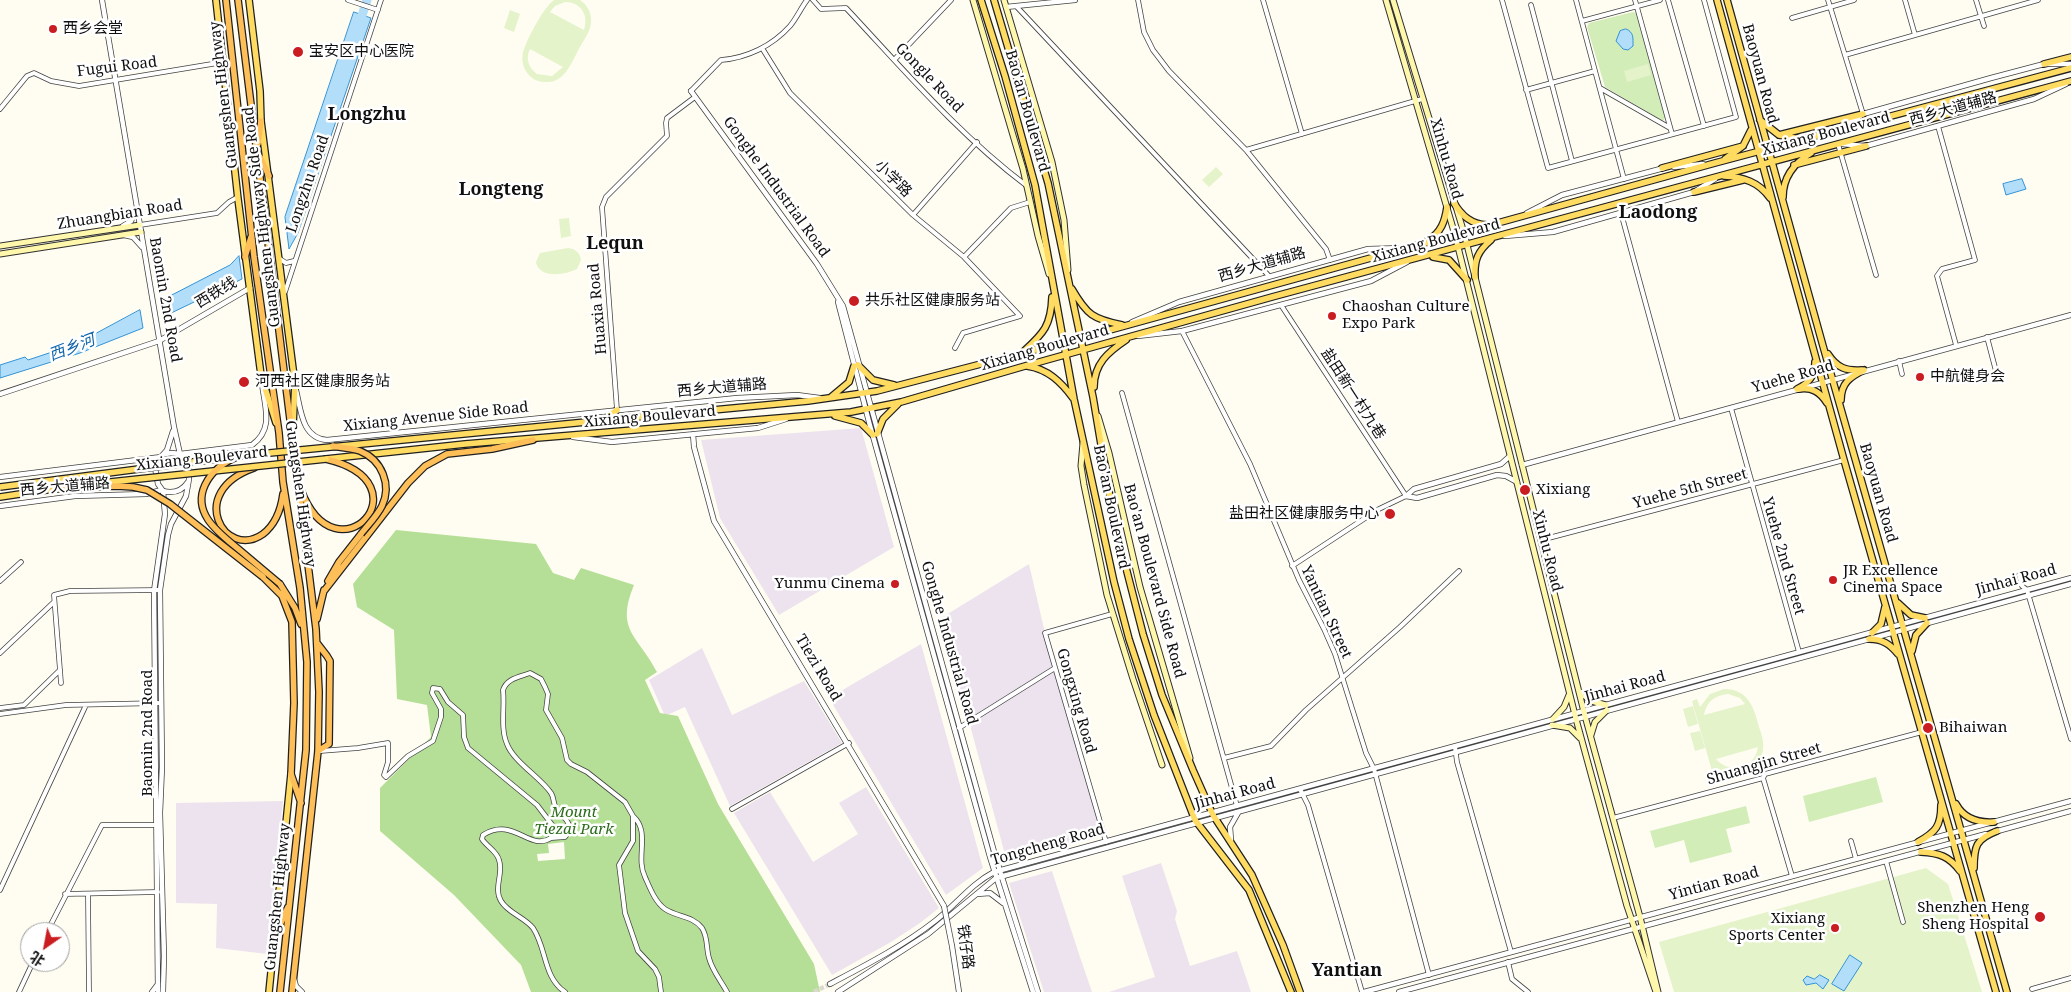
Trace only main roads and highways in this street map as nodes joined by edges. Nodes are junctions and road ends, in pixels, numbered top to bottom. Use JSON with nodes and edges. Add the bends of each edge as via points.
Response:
{"nodes":[{"id":1,"x":216,"y":0,"type":"edge"},
{"id":2,"x":226,"y":0,"type":"edge"},
{"id":3,"x":238,"y":0,"type":"edge"},
{"id":4,"x":249,"y":0,"type":"edge"},
{"id":5,"x":973,"y":0,"type":"edge"},
{"id":6,"x":981,"y":0,"type":"edge"},
{"id":7,"x":994,"y":0,"type":"edge"},
{"id":8,"x":1004,"y":0,"type":"edge"},
{"id":9,"x":1386,"y":0,"type":"edge"},
{"id":10,"x":1393,"y":0,"type":"edge"},
{"id":11,"x":1717,"y":0,"type":"edge"},
{"id":12,"x":1727,"y":0,"type":"edge"},
{"id":13,"x":2071,"y":57,"type":"edge"},
{"id":14,"x":2044,"y":64,"type":"road end"},
{"id":15,"x":2071,"y":68,"type":"edge"},
{"id":16,"x":2071,"y":82,"type":"edge"},
{"id":17,"x":1756,"y":106,"type":"junction"},
{"id":18,"x":1746,"y":108,"type":"junction"},
{"id":19,"x":1863,"y":114,"type":"road end"},
{"id":20,"x":1759,"y":118,"type":"junction"},
{"id":21,"x":261,"y":121,"type":"junction"},
{"id":22,"x":1752,"y":128,"type":"junction"},
{"id":23,"x":1779,"y":135,"type":"junction"},
{"id":24,"x":1809,"y":138,"type":"junction"},
{"id":25,"x":1743,"y":146,"type":"junction"},
{"id":26,"x":1866,"y":146,"type":"road end"},
{"id":27,"x":1768,"y":149,"type":"junction"},
{"id":28,"x":1816,"y":150,"type":"junction"},
{"id":29,"x":257,"y":152,"type":"junction"},
{"id":30,"x":1758,"y":152,"type":"junction"},
{"id":31,"x":1771,"y":162,"type":"junction"},
{"id":32,"x":1715,"y":163,"type":"junction"},
{"id":33,"x":1762,"y":164,"type":"junction"},
{"id":34,"x":1794,"y":165,"type":"junction"},
{"id":35,"x":1662,"y":168,"type":"road end"},
{"id":36,"x":1720,"y":175,"type":"junction"},
{"id":37,"x":269,"y":176,"type":"junction"},
{"id":38,"x":1746,"y":180,"type":"junction"},
{"id":39,"x":1694,"y":192,"type":"road end"},
{"id":40,"x":1454,"y":203,"type":"junction"},
{"id":41,"x":1447,"y":207,"type":"junction"},
{"id":42,"x":1784,"y":207,"type":"junction"},
{"id":43,"x":1775,"y":210,"type":"junction"},
{"id":44,"x":140,"y":225,"type":"road end"},
{"id":45,"x":1494,"y":225,"type":"junction"},
{"id":46,"x":140,"y":232,"type":"road end"},
{"id":47,"x":252,"y":232,"type":"junction"},
{"id":48,"x":1464,"y":233,"type":"junction"},
{"id":49,"x":1455,"y":235,"type":"junction"},
{"id":50,"x":1495,"y":238,"type":"junction"},
{"id":51,"x":1420,"y":245,"type":"junction"},
{"id":52,"x":0,"y":246,"type":"edge"},
{"id":53,"x":1467,"y":246,"type":"junction"},
{"id":54,"x":1458,"y":248,"type":"junction"},
{"id":55,"x":0,"y":254,"type":"edge"},
{"id":56,"x":245,"y":257,"type":"junction"},
{"id":57,"x":1426,"y":257,"type":"junction"},
{"id":58,"x":1474,"y":277,"type":"junction"},
{"id":59,"x":1467,"y":280,"type":"junction"},
{"id":60,"x":1070,"y":285,"type":"junction"},
{"id":61,"x":1053,"y":288,"type":"junction"},
{"id":62,"x":1124,"y":326,"type":"junction"},
{"id":63,"x":1130,"y":337,"type":"junction"},
{"id":64,"x":1081,"y":338,"type":"junction"},
{"id":65,"x":1064,"y":341,"type":"junction"},
{"id":66,"x":1812,"y":345,"type":"junction"},
{"id":67,"x":1823,"y":346,"type":"junction"},
{"id":68,"x":1084,"y":350,"type":"junction"},
{"id":69,"x":1022,"y":352,"type":"junction"},
{"id":70,"x":1066,"y":355,"type":"junction"},
{"id":71,"x":1025,"y":366,"type":"junction"},
{"id":72,"x":899,"y":385,"type":"junction"},
{"id":73,"x":1093,"y":397,"type":"junction"},
{"id":74,"x":828,"y":399,"type":"junction"},
{"id":75,"x":1074,"y":399,"type":"junction"},
{"id":76,"x":901,"y":402,"type":"junction"},
{"id":77,"x":617,"y":410,"type":"road end"},
{"id":78,"x":1830,"y":410,"type":"junction"},
{"id":79,"x":1842,"y":412,"type":"junction"},
{"id":80,"x":828,"y":414,"type":"junction"},
{"id":81,"x":605,"y":419,"type":"junction"},
{"id":82,"x":292,"y":432,"type":"junction"},
{"id":83,"x":279,"y":433,"type":"junction"},
{"id":84,"x":533,"y":440,"type":"junction"},
{"id":85,"x":1083,"y":440,"type":"junction"},
{"id":86,"x":334,"y":446,"type":"junction"},
{"id":87,"x":239,"y":456,"type":"junction"},
{"id":88,"x":326,"y":459,"type":"junction"},
{"id":89,"x":260,"y":466,"type":"junction"},
{"id":90,"x":297,"y":480,"type":"junction"},
{"id":91,"x":284,"y":482,"type":"junction"},
{"id":92,"x":0,"y":487,"type":"edge"},
{"id":93,"x":53,"y":489,"type":"junction"},
{"id":94,"x":0,"y":497,"type":"edge"},
{"id":95,"x":324,"y":591,"type":"junction"},
{"id":96,"x":1894,"y":592,"type":"junction"},
{"id":97,"x":1885,"y":600,"type":"junction"},
{"id":98,"x":316,"y":629,"type":"junction"},
{"id":99,"x":1872,"y":632,"type":"road end"},
{"id":100,"x":305,"y":640,"type":"junction"},
{"id":101,"x":1869,"y":640,"type":"road end"},
{"id":102,"x":317,"y":643,"type":"junction"},
{"id":103,"x":1901,"y":658,"type":"junction"},
{"id":104,"x":1912,"y":658,"type":"junction"},
{"id":105,"x":1578,"y":690,"type":"junction"},
{"id":106,"x":1569,"y":692,"type":"junction"},
{"id":107,"x":1553,"y":719,"type":"road end"},
{"id":108,"x":1552,"y":725,"type":"road end"},
{"id":109,"x":1591,"y":738,"type":"junction"},
{"id":110,"x":1582,"y":740,"type":"junction"},
{"id":111,"x":318,"y":751,"type":"junction"},
{"id":112,"x":1162,"y":765,"type":"dead end"},
{"id":113,"x":1193,"y":770,"type":"junction"},
{"id":114,"x":291,"y":774,"type":"junction"},
{"id":115,"x":1941,"y":798,"type":"junction"},
{"id":116,"x":1952,"y":798,"type":"junction"},
{"id":117,"x":301,"y":806,"type":"junction"},
{"id":118,"x":1994,"y":822,"type":"road end"},
{"id":119,"x":1997,"y":831,"type":"road end"},
{"id":120,"x":1918,"y":842,"type":"road end"},
{"id":121,"x":1921,"y":852,"type":"road end"},
{"id":122,"x":1963,"y":875,"type":"junction"},
{"id":123,"x":1975,"y":880,"type":"junction"},
{"id":124,"x":290,"y":903,"type":"junction"},
{"id":125,"x":274,"y":938,"type":"junction"},
{"id":126,"x":1300,"y":990,"type":"edge"},
{"id":127,"x":269,"y":992,"type":"edge"},
{"id":128,"x":280,"y":992,"type":"edge"},
{"id":129,"x":292,"y":992,"type":"edge"},
{"id":130,"x":1290,"y":992,"type":"edge"},
{"id":131,"x":1657,"y":992,"type":"edge"},
{"id":132,"x":1996,"y":992,"type":"edge"},
{"id":133,"x":2007,"y":992,"type":"edge"}],
"edges":[{"from":1,"to":56,"type":"main road","name":"Guangshen Highway Side Road"},
{"from":2,"to":47,"type":"highway","name":"Guangshen Highway"},
{"from":3,"to":29,"type":"highway","name":"Guangshen Highway"},
{"from":4,"to":21,"type":"main road","name":"Guangshen Highway Side Road"},
{"from":5,"to":61,"type":"main road"},
{"from":6,"to":61,"type":"main road","name":"Bao'an Boulevard","via":[[1028,158],[1041,212]]},
{"from":7,"to":60,"type":"main road","name":"Bao'an Boulevard","via":[[1039,152]]},
{"from":8,"to":60,"type":"main road","via":[[1052,162],[1065,231]]},
{"from":9,"to":41,"type":"main road","name":"Xinhu Road"},
{"from":10,"to":40,"type":"main road","name":"Xinhu Road"},
{"from":11,"to":18,"type":"main road","name":"Baoyuan Road"},
{"from":12,"to":17,"type":"main road","name":"Baoyuan Road"},
{"from":13,"to":14,"type":"main road"},
{"from":15,"to":24,"type":"main road","name":"Xixiang Boulevard"},
{"from":16,"to":28,"type":"main road","name":"Xixiang Boulevard"},
{"from":17,"to":18,"type":"main road","via":[[1752,112]]},
{"from":17,"to":20,"type":"main road","name":"Baoyuan Road"},
{"from":18,"to":22,"type":"main road","name":"Baoyuan Road"},
{"from":19,"to":23,"type":"main road"},
{"from":20,"to":23,"type":"main road"},
{"from":20,"to":27,"type":"main road","name":"Baoyuan Road"},
{"from":21,"to":29,"type":"highway"},
{"from":21,"to":37,"type":"main road","name":"Guangshen Highway Side Road"},
{"from":22,"to":25,"type":"main road"},
{"from":22,"to":30,"type":"main road","name":"Baoyuan Road"},
{"from":23,"to":24,"type":"main road"},
{"from":24,"to":27,"type":"main road","name":"Xixiang Boulevard"},
{"from":25,"to":32,"type":"main road"},
{"from":25,"to":35,"type":"main road"},
{"from":26,"to":34,"type":"main road"},
{"from":27,"to":30,"type":"main road","name":"Xixiang Boulevard"},
{"from":27,"to":31,"type":"main road","name":"Baoyuan Road"},
{"from":28,"to":31,"type":"main road","name":"Xixiang Boulevard"},
{"from":28,"to":34,"type":"main road"},
{"from":29,"to":37,"type":"highway"},
{"from":29,"to":82,"type":"highway","name":"Guangshen Highway"},
{"from":30,"to":32,"type":"main road","name":"Xixiang Boulevard"},
{"from":30,"to":33,"type":"main road","name":"Baoyuan Road"},
{"from":31,"to":33,"type":"main road","name":"Xixiang Boulevard"},
{"from":31,"to":42,"type":"main road","name":"Baoyuan Road"},
{"from":32,"to":45,"type":"main road","name":"Xixiang Boulevard"},
{"from":33,"to":36,"type":"main road","name":"Xixiang Boulevard"},
{"from":33,"to":43,"type":"main road","name":"Baoyuan Road"},
{"from":34,"to":42,"type":"main road","via":[[1784,184]]},
{"from":36,"to":38,"type":"main road"},
{"from":36,"to":50,"type":"main road","name":"Xixiang Boulevard"},
{"from":37,"to":82,"type":"main road","name":"Guangshen Highway Side Road","via":[[295,384]]},
{"from":38,"to":39,"type":"main road"},
{"from":38,"to":43,"type":"main road","via":[[1765,192]]},
{"from":40,"to":45,"type":"main road","via":[[1470,220]]},
{"from":40,"to":48,"type":"main road","name":"Xinhu Road"},
{"from":41,"to":49,"type":"main road","name":"Xinhu Road"},
{"from":41,"to":51,"type":"main road","via":[[1440,230]]},
{"from":42,"to":67,"type":"main road","name":"Baoyuan Road"},
{"from":43,"to":66,"type":"main road","name":"Baoyuan Road"},
{"from":44,"to":52,"type":"main road","name":"Zhuangbian Road"},
{"from":45,"to":48,"type":"main road","name":"Xixiang Boulevard"},
{"from":46,"to":55,"type":"main road","name":"Zhuangbian Road"},
{"from":47,"to":56,"type":"highway"},
{"from":47,"to":83,"type":"highway","name":"Guangshen Highway"},
{"from":48,"to":49,"type":"main road","name":"Xixiang Boulevard"},
{"from":48,"to":53,"type":"main road","name":"Xinhu Road"},
{"from":49,"to":51,"type":"main road","name":"Xixiang Boulevard"},
{"from":49,"to":54,"type":"main road","name":"Xinhu Road"},
{"from":50,"to":53,"type":"main road","name":"Xixiang Boulevard"},
{"from":50,"to":58,"type":"main road","via":[[1478,254]]},
{"from":51,"to":62,"type":"main road","name":"Xixiang Boulevard"},
{"from":53,"to":54,"type":"main road","name":"Xixiang Boulevard"},
{"from":53,"to":58,"type":"main road","name":"Xinhu Road"},
{"from":54,"to":57,"type":"main road","name":"Xixiang Boulevard"},
{"from":54,"to":59,"type":"main road","name":"Xinhu Road"},
{"from":56,"to":83,"type":"main road","name":"Guangshen Highway Side Road","via":[[261,376]]},
{"from":57,"to":59,"type":"main road","via":[[1449,260]]},
{"from":57,"to":63,"type":"main road","name":"Xixiang Boulevard"},
{"from":58,"to":105,"type":"main road","name":"Xinhu Road"},
{"from":59,"to":106,"type":"main road","name":"Xinhu Road"},
{"from":60,"to":62,"type":"main road","via":[[1089,314],[1101,321]]},
{"from":60,"to":64,"type":"main road","name":"Bao'an Boulevard"},
{"from":61,"to":65,"type":"main road","name":"Bao'an Boulevard"},
{"from":61,"to":69,"type":"main road","via":[[1049,322],[1040,337]]},
{"from":62,"to":64,"type":"main road","name":"Xixiang Boulevard"},
{"from":63,"to":68,"type":"main road","name":"Xixiang Boulevard"},
{"from":63,"to":73,"type":"main road","via":[[1110,351],[1100,363]]},
{"from":64,"to":65,"type":"main road","name":"Xixiang Boulevard"},
{"from":64,"to":68,"type":"main road","name":"Bao'an Boulevard"},
{"from":65,"to":69,"type":"main road","name":"Xixiang Boulevard"},
{"from":65,"to":70,"type":"main road","name":"Bao'an Boulevard"},
{"from":66,"to":78,"type":"main road","name":"Baoyuan Road"},
{"from":66,"to":78,"type":"main road","via":[[1814,374],[1797,389],[1818,392]]},
{"from":67,"to":79,"type":"main road","name":"Baoyuan Road"},
{"from":67,"to":79,"type":"main road","via":[[1841,368],[1864,370],[1848,379],[1842,389]]},
{"from":68,"to":70,"type":"main road","name":"Xixiang Boulevard"},
{"from":68,"to":73,"type":"main road","name":"Bao'an Boulevard"},
{"from":69,"to":72,"type":"main road","name":"Xixiang Boulevard"},
{"from":70,"to":71,"type":"main road","name":"Xixiang Boulevard"},
{"from":70,"to":75,"type":"main road","name":"Bao'an Boulevard"},
{"from":71,"to":75,"type":"main road","via":[[1051,375]]},
{"from":71,"to":76,"type":"main road","name":"Xixiang Boulevard"},
{"from":72,"to":74,"type":"main road","name":"Xixiang Boulevard"},
{"from":72,"to":74,"type":"main road","via":[[873,380],[856,365],[849,382]]},
{"from":73,"to":113,"type":"main road","name":"Bao'an Boulevard Side Road","via":[[1140,587]]},
{"from":73,"to":113,"type":"main road","name":"Bao'an Boulevard","via":[[1114,521],[1128,581],[1162,695]]},
{"from":74,"to":81,"type":"main road","name":"Xixiang Boulevard"},
{"from":75,"to":85,"type":"main road","name":"Bao'an Boulevard"},
{"from":76,"to":80,"type":"main road","name":"Xixiang Boulevard"},
{"from":76,"to":80,"type":"main road","via":[[883,419],[875,435],[861,423]]},
{"from":77,"to":81,"type":"main road"},
{"from":78,"to":97,"type":"main road","name":"Baoyuan Road"},
{"from":79,"to":96,"type":"main road","name":"Baoyuan Road"},
{"from":80,"to":84,"type":"main road","name":"Xixiang Boulevard"},
{"from":81,"to":86,"type":"main road","name":"Xixiang Boulevard","bridge":true},
{"from":82,"to":90,"type":"highway","name":"Guangshen Highway"},
{"from":83,"to":91,"type":"highway","name":"Guangshen Highway"},
{"from":84,"to":88,"type":"main road","name":"Xixiang Boulevard","bridge":true},
{"from":84,"to":95,"type":"highway","via":[[447,454],[425,466],[408,483]]},
{"from":85,"to":112,"type":"main road","via":[[1084,485],[1112,614]]},
{"from":85,"to":130,"type":"main road","name":"Bao'an Boulevard","via":[[1114,582],[1154,715],[1196,821],[1249,890]]},
{"from":86,"to":87,"type":"main road","name":"Xixiang Boulevard","bridge":true},
{"from":86,"to":95,"type":"highway","bridge":true,"via":[[368,455],[381,469],[386,487],[383,505],[333,571]]},
{"from":87,"to":92,"type":"main road","name":"Xixiang Boulevard","bridge":true},
{"from":87,"to":100,"type":"highway","bridge":true,"via":[[217,468],[207,480],[201,497],[204,513],[218,532],[280,584],[295,608]]},
{"from":88,"to":89,"type":"main road","name":"Xixiang Boulevard","bridge":true},
{"from":88,"to":90,"type":"highway","via":[[358,471],[370,484],[373,500],[369,515],[360,524],[346,529],[332,528],[312,514]]},
{"from":89,"to":91,"type":"highway","bridge":true,"via":[[238,475],[225,486],[217,500],[216,517],[228,534],[238,539],[253,539],[270,527],[281,507]]},
{"from":89,"to":93,"type":"main road","name":"Xixiang Boulevard","bridge":true},
{"from":90,"to":98,"type":"highway","name":"Guangshen Highway"},
{"from":91,"to":100,"type":"highway","name":"Guangshen Highway"},
{"from":93,"to":94,"type":"main road","name":"Xixiang Boulevard"},
{"from":93,"to":114,"type":"highway","bridge":true,"via":[[117,486],[147,490],[170,504],[263,577],[282,596],[292,622],[294,703]]},
{"from":95,"to":98,"type":"highway"},
{"from":96,"to":104,"type":"main road","name":"Baoyuan Road"},
{"from":96,"to":104,"type":"main road","via":[[1907,613],[1926,620],[1912,644]]},
{"from":97,"to":99,"type":"main road","via":[[1883,619]]},
{"from":97,"to":103,"type":"main road","name":"Baoyuan Road"},
{"from":98,"to":102,"type":"highway","name":"Guangshen Highway"},
{"from":100,"to":117,"type":"highway","name":"Guangshen Highway","via":[[307,726]]},
{"from":101,"to":103,"type":"main road","via":[[1886,643]]},
{"from":102,"to":111,"type":"highway","name":"Guangshen Highway"},
{"from":102,"to":111,"type":"highway","via":[[330,661],[328,744]]},
{"from":103,"to":115,"type":"main road","name":"Baoyuan Road"},
{"from":104,"to":116,"type":"main road","name":"Baoyuan Road"},
{"from":105,"to":109,"type":"main road","name":"Xinhu Road"},
{"from":105,"to":109,"type":"main road","via":[[1606,708],[1595,722]]},
{"from":106,"to":107,"type":"main road","via":[[1564,707]]},
{"from":106,"to":110,"type":"main road","name":"Xinhu Road"},
{"from":108,"to":110,"type":"main road","via":[[1570,728]]},
{"from":109,"to":131,"type":"main road","name":"Xinhu Road","via":[[1643,926]]},
{"from":110,"to":131,"type":"main road","name":"Xinhu Road","via":[[1634,928]]},
{"from":111,"to":129,"type":"highway","name":"Guangshen Highway"},
{"from":113,"to":126,"type":"main road","name":"Bao'an Boulevard","via":[[1214,816],[1252,875]]},
{"from":114,"to":117,"type":"highway"},
{"from":114,"to":125,"type":"main road"},
{"from":115,"to":120,"type":"main road","via":[[1936,829]]},
{"from":115,"to":122,"type":"main road","name":"Baoyuan Road"},
{"from":116,"to":118,"type":"main road","via":[[1958,809],[1969,818]]},
{"from":116,"to":123,"type":"main road","name":"Baoyuan Road"},
{"from":117,"to":124,"type":"highway","name":"Guangshen Highway"},
{"from":119,"to":123,"type":"main road","via":[[1986,835],[1977,844]]},
{"from":121,"to":122,"type":"main road","via":[[1945,856]]},
{"from":122,"to":132,"type":"main road","name":"Baoyuan Road"},
{"from":123,"to":133,"type":"main road","name":"Baoyuan Road"},
{"from":124,"to":125,"type":"highway"},
{"from":124,"to":128,"type":"highway","name":"Guangshen Highway"},
{"from":125,"to":127,"type":"main road"}]}
